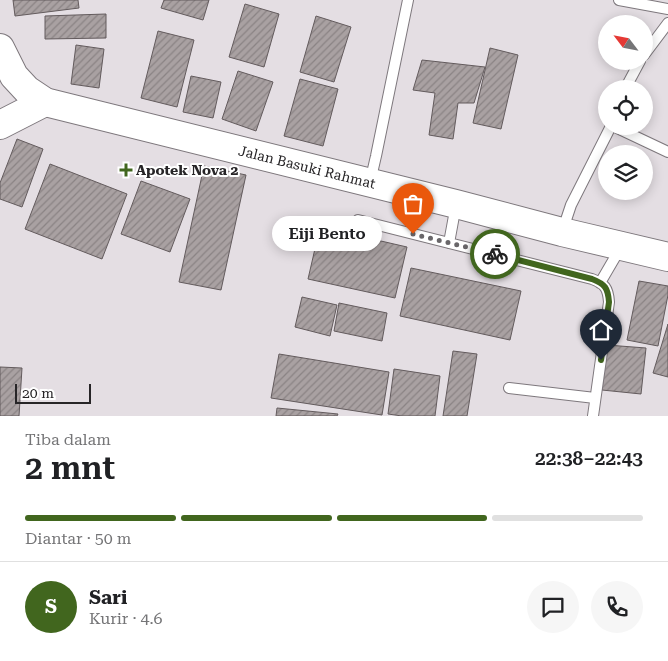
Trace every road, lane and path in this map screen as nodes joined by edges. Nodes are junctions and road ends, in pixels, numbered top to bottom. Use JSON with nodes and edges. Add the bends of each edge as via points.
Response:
{"nodes":[{"id":1,"x":408,"y":0,"type":"edge"},
{"id":2,"x":619,"y":0,"type":"edge"},
{"id":3,"x":668,"y":9,"type":"edge"},
{"id":4,"x":668,"y":22,"type":"edge"},
{"id":5,"x":653,"y":43,"type":"edge"},
{"id":6,"x":0,"y":48,"type":"edge"},
{"id":7,"x":7,"y":80,"type":"edge"},
{"id":8,"x":46,"y":102,"type":"junction"},
{"id":9,"x":0,"y":126,"type":"edge"},
{"id":10,"x":607,"y":135,"type":"edge"},
{"id":11,"x":631,"y":135,"type":"edge"},
{"id":12,"x":668,"y":152,"type":"edge"},
{"id":13,"x":369,"y":184,"type":"junction"},
{"id":14,"x":456,"y":204,"type":"junction"},
{"id":15,"x":358,"y":220,"type":"dead end"},
{"id":16,"x":562,"y":232,"type":"junction"},
{"id":17,"x":449,"y":243,"type":"junction"},
{"id":18,"x":622,"y":246,"type":"junction"},
{"id":19,"x":668,"y":257,"type":"edge"},
{"id":20,"x":600,"y":283,"type":"junction"},
{"id":21,"x":509,"y":388,"type":"dead end"},
{"id":22,"x":595,"y":398,"type":"junction"},
{"id":23,"x":593,"y":416,"type":"edge"}],
"edges":[{"from":1,"to":13,"type":"lane"},
{"from":2,"to":3,"type":"lane"},
{"from":4,"to":5,"type":"lane"},
{"from":6,"to":7,"type":"main road","name":"Jalan Basuki Rahmat"},
{"from":7,"to":8,"type":"main road","name":"Jalan Basuki Rahmat"},
{"from":8,"to":9,"type":"main road"},
{"from":8,"to":13,"type":"main road","name":"Jalan Basuki Rahmat"},
{"from":10,"to":16,"type":"lane"},
{"from":11,"to":12,"type":"lane"},
{"from":13,"to":14,"type":"main road","name":"Jalan Basuki Rahmat"},
{"from":14,"to":16,"type":"main road","name":"Jalan Basuki Rahmat"},
{"from":14,"to":17,"type":"lane"},
{"from":15,"to":17,"type":"lane"},
{"from":16,"to":18,"type":"main road","name":"Jalan Basuki Rahmat"},
{"from":17,"to":20,"type":"lane"},
{"from":18,"to":19,"type":"main road","name":"Jalan Basuki Rahmat"},
{"from":18,"to":20,"type":"lane"},
{"from":20,"to":22,"type":"lane","via":[[608,293],[609,302]]},
{"from":21,"to":22,"type":"lane"},
{"from":22,"to":23,"type":"lane"}]}
